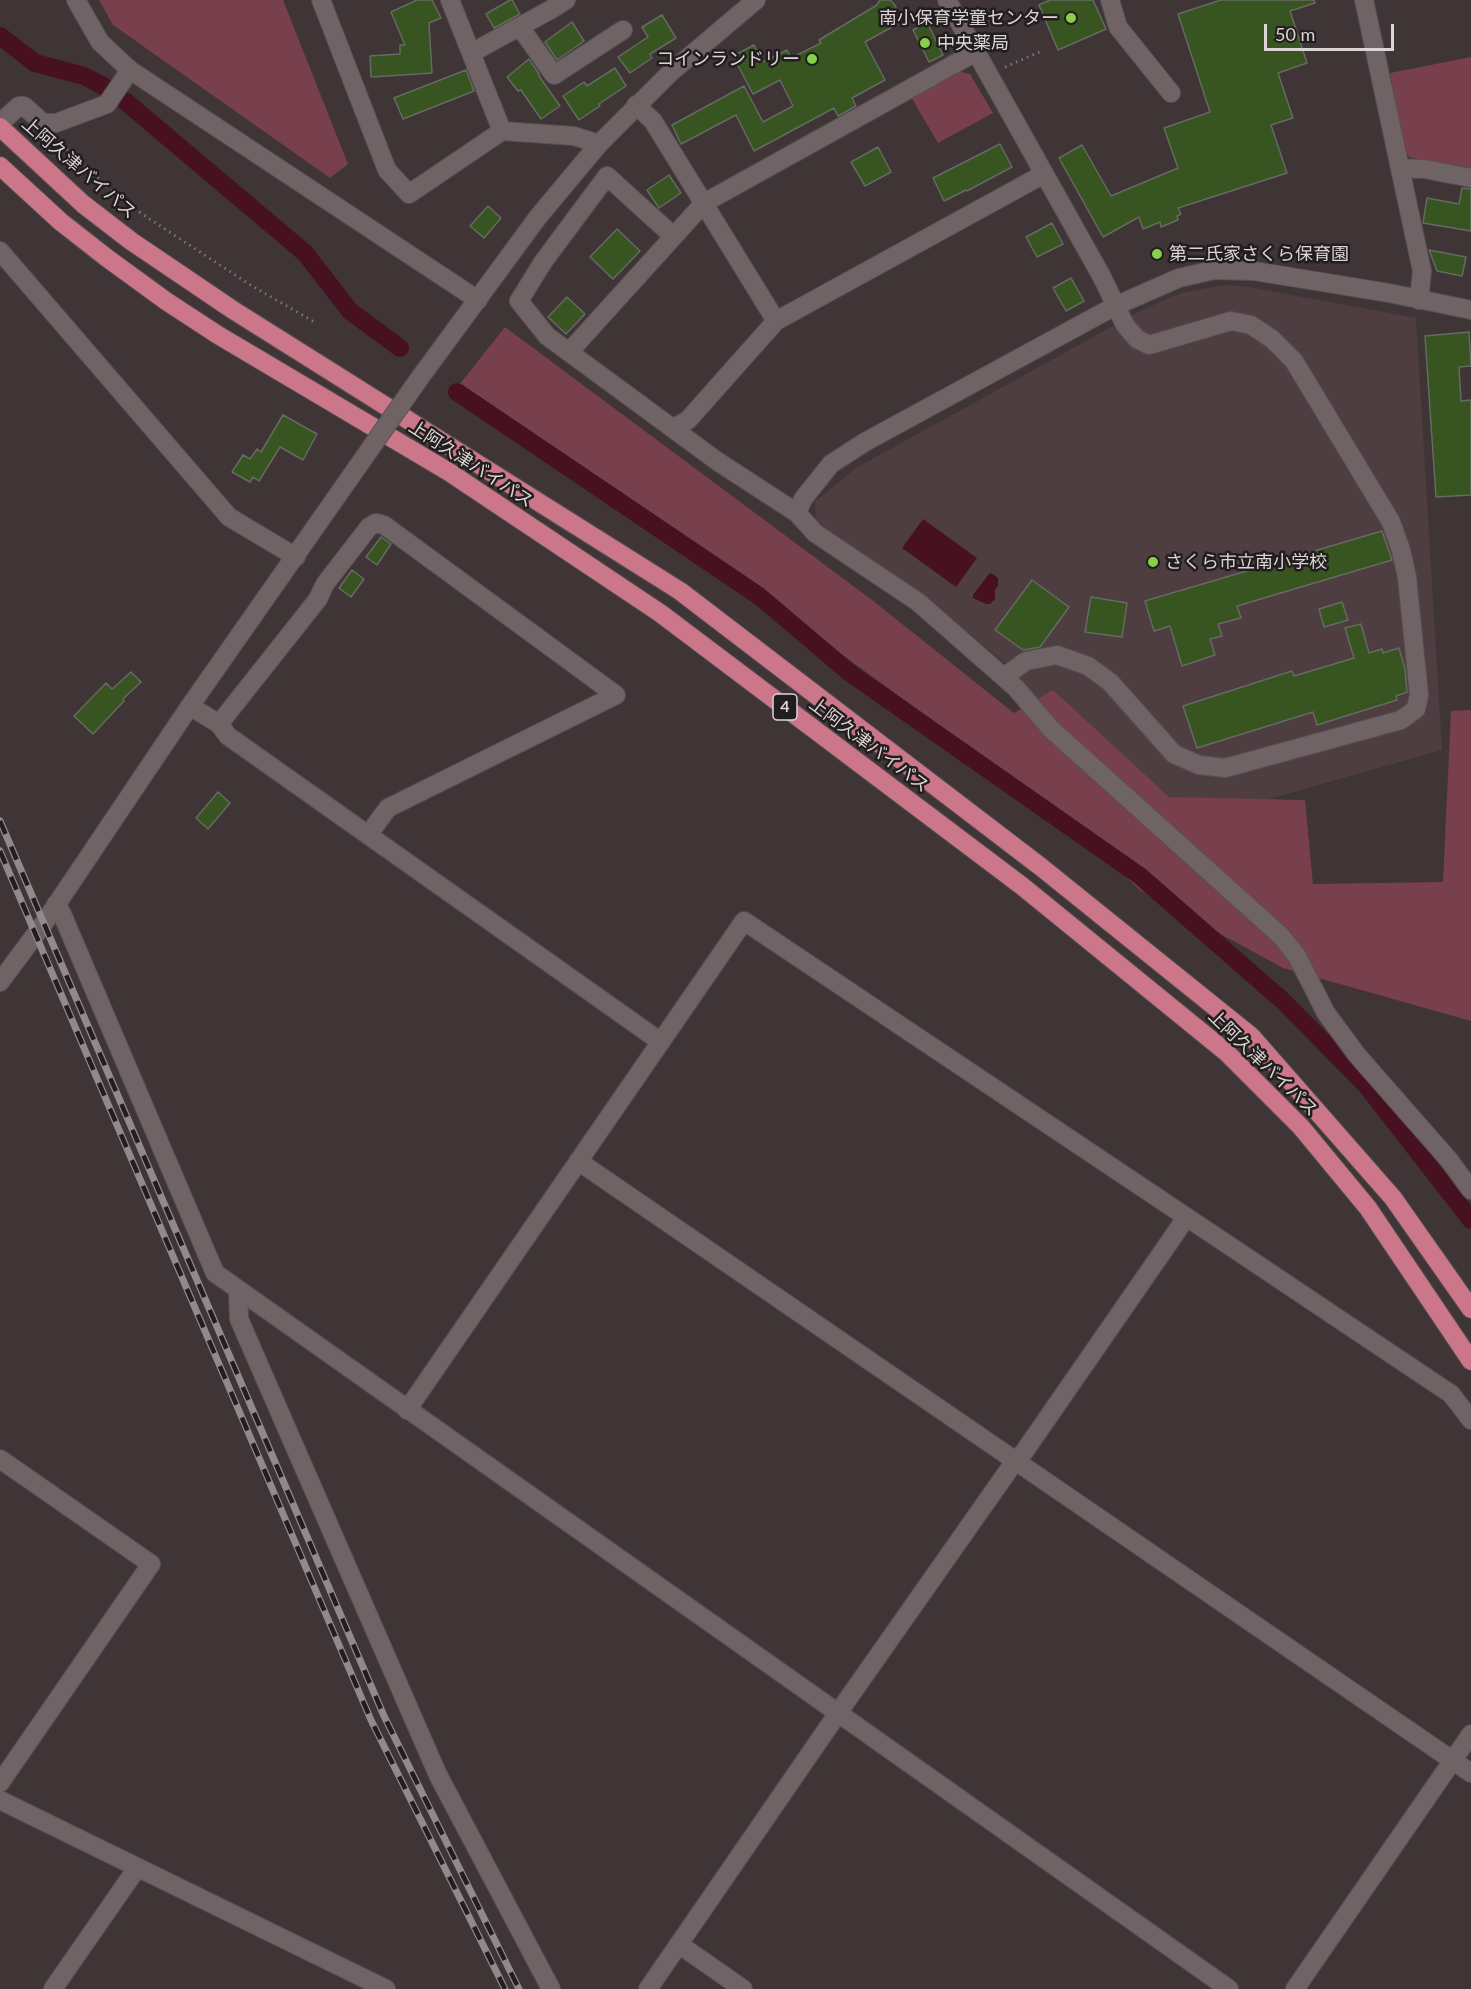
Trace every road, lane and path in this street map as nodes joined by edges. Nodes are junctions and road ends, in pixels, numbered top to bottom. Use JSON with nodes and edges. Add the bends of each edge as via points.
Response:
{"nodes":[{"id":1,"x":76,"y":0,"type":"edge"},
{"id":2,"x":321,"y":0,"type":"edge"},
{"id":3,"x":450,"y":0,"type":"edge"},
{"id":4,"x":566,"y":0,"type":"edge"},
{"id":5,"x":756,"y":0,"type":"edge"},
{"id":6,"x":947,"y":0,"type":"edge"},
{"id":7,"x":1110,"y":0,"type":"edge"},
{"id":8,"x":1364,"y":0,"type":"edge"},
{"id":9,"x":520,"y":27,"type":"junction"},
{"id":10,"x":623,"y":30,"type":"dead end"},
{"id":11,"x":1042,"y":51,"type":"dead end"},
{"id":12,"x":976,"y":52,"type":"junction"},
{"id":13,"x":471,"y":53,"type":"junction"},
{"id":14,"x":130,"y":70,"type":"junction"},
{"id":15,"x":998,"y":70,"type":"dead end"},
{"id":16,"x":1171,"y":93,"type":"dead end"},
{"id":17,"x":636,"y":105,"type":"junction"},
{"id":18,"x":43,"y":123,"type":"junction"},
{"id":19,"x":0,"y":125,"type":"edge"},
{"id":20,"x":501,"y":131,"type":"junction"},
{"id":21,"x":599,"y":144,"type":"junction"},
{"id":22,"x":0,"y":166,"type":"edge"},
{"id":23,"x":1400,"y":168,"type":"junction"},
{"id":24,"x":1044,"y":174,"type":"junction"},
{"id":25,"x":1471,"y":178,"type":"edge"},
{"id":26,"x":704,"y":203,"type":"junction"},
{"id":27,"x":673,"y":236,"type":"junction"},
{"id":28,"x":0,"y":251,"type":"edge"},
{"id":29,"x":478,"y":300,"type":"junction"},
{"id":30,"x":1419,"y":300,"type":"junction"},
{"id":31,"x":1116,"y":306,"type":"junction"},
{"id":32,"x":1471,"y":310,"type":"edge"},
{"id":33,"x":776,"y":321,"type":"junction"},
{"id":34,"x":316,"y":323,"type":"dead end"},
{"id":35,"x":569,"y":352,"type":"junction"},
{"id":36,"x":674,"y":428,"type":"junction"},
{"id":37,"x":797,"y":513,"type":"junction"},
{"id":38,"x":296,"y":557,"type":"junction"},
{"id":39,"x":1004,"y":677,"type":"junction"},
{"id":40,"x":190,"y":706,"type":"junction"},
{"id":41,"x":219,"y":724,"type":"junction"},
{"id":42,"x":368,"y":835,"type":"junction"},
{"id":43,"x":56,"y":904,"type":"junction"},
{"id":44,"x":0,"y":982,"type":"edge"},
{"id":45,"x":661,"y":1042,"type":"junction"},
{"id":46,"x":578,"y":1161,"type":"junction"},
{"id":47,"x":1471,"y":1190,"type":"edge"},
{"id":48,"x":1186,"y":1218,"type":"junction"},
{"id":49,"x":238,"y":1290,"type":"junction"},
{"id":50,"x":1471,"y":1310,"type":"edge"},
{"id":51,"x":1471,"y":1361,"type":"edge"},
{"id":52,"x":406,"y":1410,"type":"junction"},
{"id":53,"x":1471,"y":1420,"type":"edge"},
{"id":54,"x":0,"y":1459,"type":"edge"},
{"id":55,"x":1015,"y":1461,"type":"junction"},
{"id":56,"x":838,"y":1713,"type":"junction"},
{"id":57,"x":1471,"y":1734,"type":"edge"},
{"id":58,"x":1452,"y":1759,"type":"junction"},
{"id":59,"x":1471,"y":1773,"type":"edge"},
{"id":60,"x":0,"y":1784,"type":"edge"},
{"id":61,"x":0,"y":1800,"type":"edge"},
{"id":62,"x":137,"y":1868,"type":"junction"},
{"id":63,"x":680,"y":1945,"type":"junction"},
{"id":64,"x":53,"y":1989,"type":"edge"},
{"id":65,"x":386,"y":1989,"type":"edge"},
{"id":66,"x":551,"y":1989,"type":"edge"},
{"id":67,"x":648,"y":1989,"type":"edge"},
{"id":68,"x":743,"y":1989,"type":"edge"},
{"id":69,"x":1229,"y":1989,"type":"edge"},
{"id":70,"x":1295,"y":1989,"type":"edge"}],
"edges":[{"from":1,"to":14,"type":"street","via":[[100,42]]},
{"from":2,"to":20,"type":"street","via":[[387,170],[409,195]]},
{"from":3,"to":13,"type":"street"},
{"from":4,"to":9,"type":"street"},
{"from":5,"to":17,"type":"street"},
{"from":6,"to":12,"type":"street"},
{"from":7,"to":16,"type":"street","via":[[1118,27]]},
{"from":8,"to":23,"type":"street"},
{"from":9,"to":10,"type":"street","via":[[554,75]]},
{"from":9,"to":13,"type":"street"},
{"from":11,"to":15,"type":"path"},
{"from":12,"to":24,"type":"street"},
{"from":12,"to":26,"type":"street"},
{"from":13,"to":20,"type":"street"},
{"from":14,"to":18,"type":"street","via":[[107,104],[63,121]]},
{"from":14,"to":29,"type":"street"},
{"from":17,"to":21,"type":"street"},
{"from":17,"to":26,"type":"street","via":[[652,121]]},
{"from":18,"to":19,"type":"street","via":[[19,106]]},
{"from":18,"to":34,"type":"path","via":[[116,195],[252,286]]},
{"from":19,"to":50,"type":"highway","name":"上阿久津バイパス","number":"4","via":[[83,204],[131,241],[233,310],[680,591],[1041,867],[1251,1036],[1394,1198]]},
{"from":20,"to":21,"type":"street","via":[[574,136]]},
{"from":21,"to":29,"type":"street","via":[[538,217]]},
{"from":22,"to":51,"type":"highway","name":"上阿久津バイパス","number":"4","via":[[80,236],[166,301],[449,472],[660,613],[1041,901],[1226,1052],[1300,1127],[1368,1208]]},
{"from":23,"to":25,"type":"street"},
{"from":23,"to":30,"type":"street","via":[[1422,271]]},
{"from":24,"to":31,"type":"street"},
{"from":24,"to":33,"type":"street"},
{"from":26,"to":27,"type":"street"},
{"from":26,"to":33,"type":"street"},
{"from":27,"to":35,"type":"street"},
{"from":27,"to":35,"type":"street","via":[[607,177],[519,301],[547,336]]},
{"from":28,"to":38,"type":"street","via":[[229,517]]},
{"from":29,"to":38,"type":"street","bridge":true},
{"from":30,"to":31,"type":"street","via":[[1254,271],[1214,270],[1179,278]]},
{"from":30,"to":32,"type":"street"},
{"from":31,"to":37,"type":"street","via":[[831,464],[803,499]]},
{"from":31,"to":39,"type":"street","via":[[1125,325],[1137,339],[1149,345],[1232,321],[1251,325],[1272,339],[1294,362],[1391,522],[1401,550],[1419,695],[1416,709],[1401,720],[1225,768],[1199,765],[1174,754],[1110,682],[1088,666],[1057,655],[1026,661]]},
{"from":33,"to":36,"type":"street","via":[[688,420]]},
{"from":35,"to":36,"type":"street"},
{"from":36,"to":37,"type":"street"},
{"from":37,"to":39,"type":"street","via":[[815,533],[918,602]]},
{"from":38,"to":40,"type":"street"},
{"from":39,"to":47,"type":"street","via":[[1051,729],[1281,936],[1297,956],[1326,1013]]},
{"from":40,"to":41,"type":"street"},
{"from":40,"to":43,"type":"street"},
{"from":41,"to":42,"type":"street","via":[[228,736]]},
{"from":41,"to":42,"type":"street","via":[[318,599],[369,527],[376,523],[384,525],[616,695],[388,808]]},
{"from":42,"to":45,"type":"street"},
{"from":43,"to":44,"type":"street"},
{"from":43,"to":49,"type":"street","via":[[216,1273]]},
{"from":45,"to":46,"type":"street"},
{"from":45,"to":48,"type":"street","via":[[744,921]]},
{"from":46,"to":52,"type":"street"},
{"from":46,"to":55,"type":"street"},
{"from":48,"to":53,"type":"street","via":[[1451,1394]]},
{"from":48,"to":55,"type":"street"},
{"from":49,"to":52,"type":"street"},
{"from":49,"to":66,"type":"street","via":[[239,1319],[438,1775]]},
{"from":52,"to":56,"type":"street"},
{"from":54,"to":60,"type":"street","via":[[152,1564]]},
{"from":55,"to":56,"type":"street"},
{"from":55,"to":58,"type":"street"},
{"from":56,"to":63,"type":"street"},
{"from":56,"to":69,"type":"street"},
{"from":57,"to":58,"type":"street"},
{"from":58,"to":59,"type":"street"},
{"from":58,"to":70,"type":"street"},
{"from":61,"to":62,"type":"street"},
{"from":62,"to":64,"type":"street"},
{"from":62,"to":65,"type":"street"},
{"from":63,"to":67,"type":"street"},
{"from":63,"to":68,"type":"street"}]}
